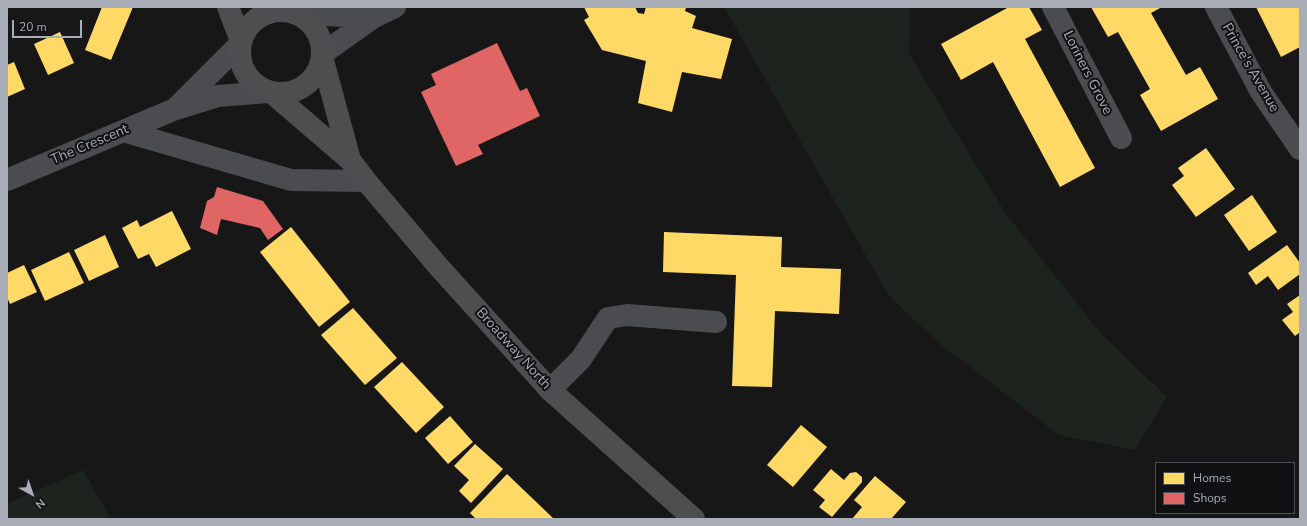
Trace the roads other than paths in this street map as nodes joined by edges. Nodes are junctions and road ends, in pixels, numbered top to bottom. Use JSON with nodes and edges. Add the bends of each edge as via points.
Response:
{"nodes":[{"id":1,"x":228,"y":7,"type":"edge"},
{"id":2,"x":395,"y":7,"type":"edge"},
{"id":3,"x":1053,"y":7,"type":"edge"},
{"id":4,"x":1216,"y":7,"type":"edge"},
{"id":5,"x":272,"y":9,"type":"edge"},
{"id":6,"x":296,"y":14,"type":"junction"},
{"id":7,"x":374,"y":17,"type":"junction"},
{"id":8,"x":240,"y":43,"type":"junction"},
{"id":9,"x":322,"y":56,"type":"junction"},
{"id":10,"x":270,"y":92,"type":"junction"},
{"id":11,"x":173,"y":110,"type":"junction"},
{"id":12,"x":123,"y":131,"type":"junction"},
{"id":13,"x":1121,"y":138,"type":"dead end"},
{"id":14,"x":1300,"y":148,"type":"edge"},
{"id":15,"x":350,"y":160,"type":"junction"},
{"id":16,"x":7,"y":180,"type":"edge"},
{"id":17,"x":366,"y":181,"type":"junction"},
{"id":18,"x":716,"y":322,"type":"dead end"},
{"id":19,"x":550,"y":390,"type":"junction"},
{"id":20,"x":694,"y":519,"type":"edge"}],
"edges":[{"from":1,"to":8,"type":"highway"},
{"from":2,"to":7,"type":"street"},
{"from":3,"to":13,"type":"street","name":"Loriners Grove"},
{"from":4,"to":14,"type":"street","name":"Prince's Avenue","via":[[1261,92]]},
{"from":5,"to":6,"type":"highway"},
{"from":5,"to":8,"type":"highway","via":[[248,26]]},
{"from":6,"to":7,"type":"street"},
{"from":6,"to":9,"type":"highway","via":[[308,21],[317,32],[322,45]]},
{"from":7,"to":9,"type":"street"},
{"from":8,"to":10,"type":"highway","via":[[242,68],[259,88]]},
{"from":8,"to":11,"type":"street","name":"The Crescent"},
{"from":9,"to":10,"type":"highway","via":[[316,74],[305,86],[289,93]]},
{"from":9,"to":15,"type":"highway","name":"Broadway North"},
{"from":10,"to":11,"type":"street","name":"The Crescent","via":[[218,96]]},
{"from":10,"to":15,"type":"highway","name":"Broadway North"},
{"from":11,"to":12,"type":"street","name":"The Crescent"},
{"from":12,"to":16,"type":"street","name":"The Crescent"},
{"from":12,"to":17,"type":"street","via":[[291,180]]},
{"from":15,"to":17,"type":"highway","name":"Broadway North"},
{"from":17,"to":19,"type":"highway","name":"Broadway North","via":[[438,266]]},
{"from":18,"to":19,"type":"street","via":[[627,315],[608,318],[581,359]]},
{"from":19,"to":20,"type":"highway","name":"Broadway North"}]}
